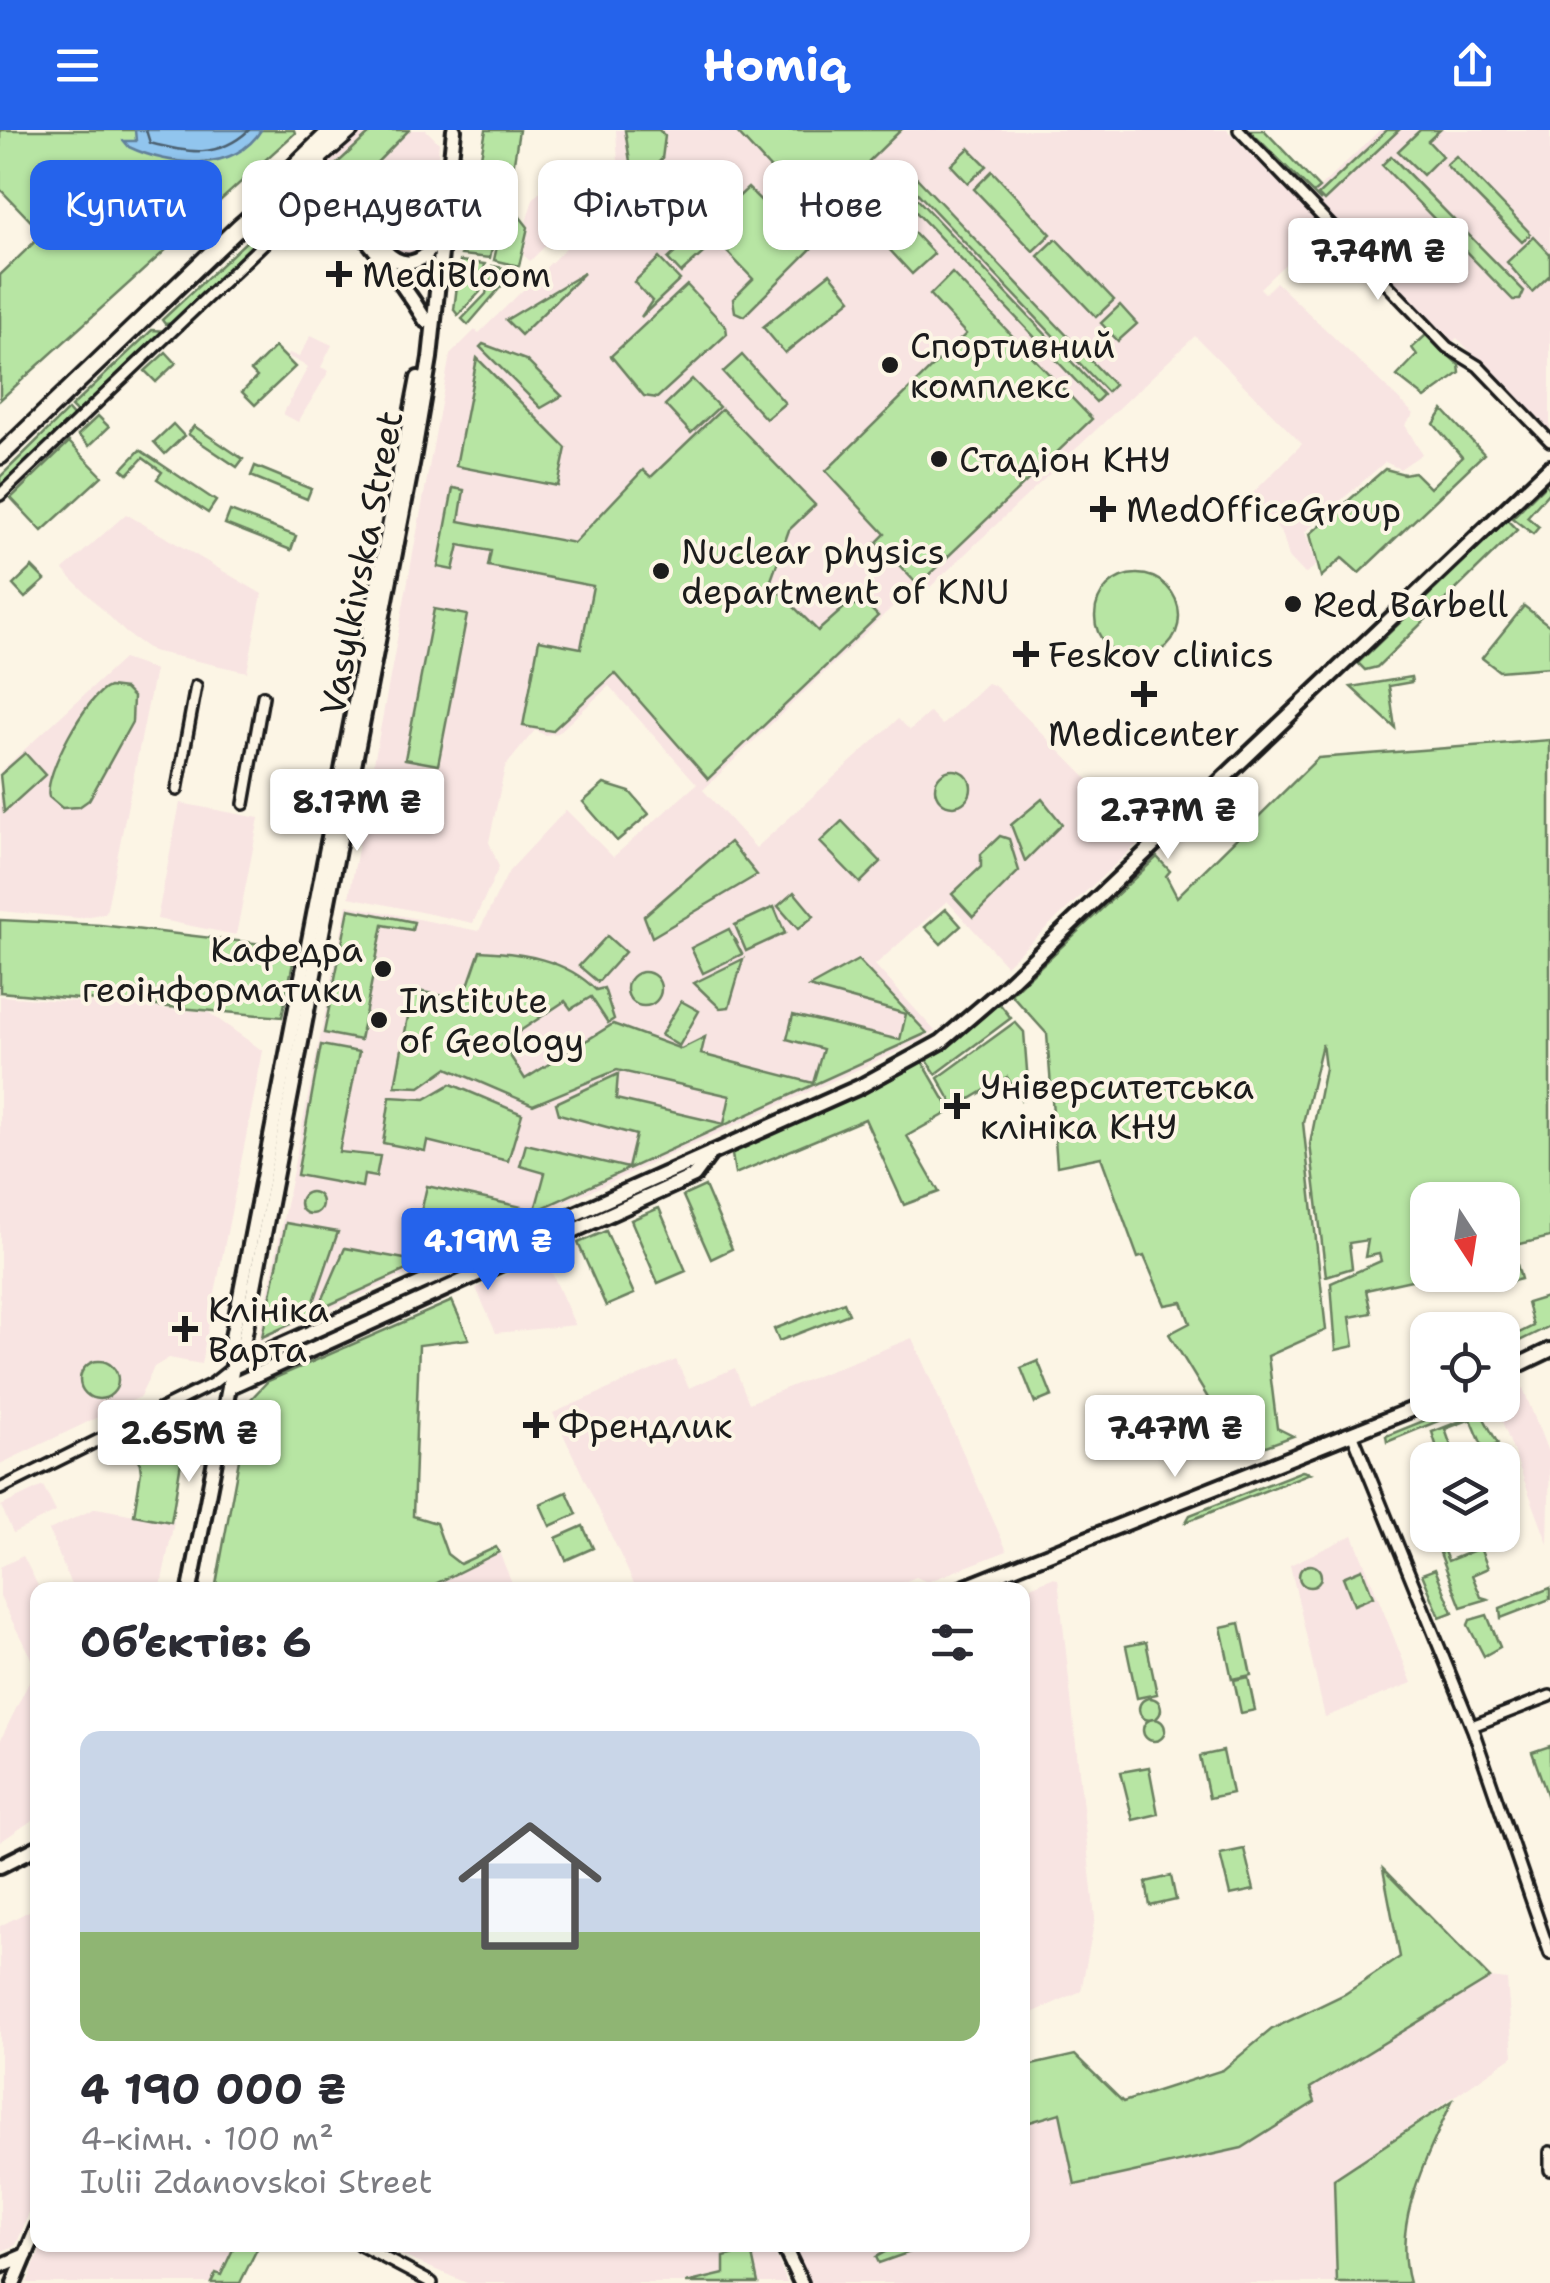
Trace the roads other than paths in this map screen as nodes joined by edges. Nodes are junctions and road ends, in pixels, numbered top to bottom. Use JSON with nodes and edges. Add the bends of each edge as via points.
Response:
{"nodes":[{"id":1,"x":332,"y":130,"type":"edge"},
{"id":2,"x":350,"y":130,"type":"edge"},
{"id":3,"x":446,"y":130,"type":"edge"},
{"id":4,"x":454,"y":130,"type":"edge"},
{"id":5,"x":1239,"y":130,"type":"edge"},
{"id":6,"x":319,"y":158,"type":"edge"},
{"id":7,"x":443,"y":160,"type":"edge"},
{"id":8,"x":242,"y":224,"type":"edge"},
{"id":9,"x":239,"y":227,"type":"junction"},
{"id":10,"x":257,"y":250,"type":"edge"},
{"id":11,"x":374,"y":250,"type":"edge"},
{"id":12,"x":386,"y":250,"type":"edge"},
{"id":13,"x":429,"y":250,"type":"edge"},
{"id":14,"x":433,"y":250,"type":"edge"},
{"id":15,"x":426,"y":321,"type":"junction"},
{"id":16,"x":1550,"y":442,"type":"edge"},
{"id":17,"x":0,"y":456,"type":"edge"},
{"id":18,"x":1550,"y":466,"type":"edge"},
{"id":19,"x":0,"y":495,"type":"edge"},
{"id":20,"x":196,"y":686,"type":"dead end"},
{"id":21,"x":263,"y":696,"type":"dead end"},
{"id":22,"x":176,"y":790,"type":"dead end"},
{"id":23,"x":244,"y":804,"type":"dead end"},
{"id":24,"x":712,"y":1151,"type":"junction"},
{"id":25,"x":1550,"y":1350,"type":"edge"},
{"id":26,"x":234,"y":1361,"type":"junction"},
{"id":27,"x":1520,"y":1364,"type":"edge"},
{"id":28,"x":212,"y":1384,"type":"junction"},
{"id":29,"x":229,"y":1388,"type":"junction"},
{"id":30,"x":1410,"y":1410,"type":"edge"},
{"id":31,"x":1352,"y":1434,"type":"junction"},
{"id":32,"x":0,"y":1488,"type":"edge"},
{"id":33,"x":192,"y":1582,"type":"edge"},
{"id":34,"x":978,"y":1582,"type":"edge"},
{"id":35,"x":1550,"y":1696,"type":"edge"},
{"id":36,"x":1472,"y":1726,"type":"junction"},
{"id":37,"x":30,"y":1850,"type":"edge"},
{"id":38,"x":0,"y":1866,"type":"edge"},
{"id":39,"x":1546,"y":1927,"type":"edge"},
{"id":40,"x":1550,"y":1954,"type":"edge"},
{"id":41,"x":1550,"y":2152,"type":"edge"},
{"id":42,"x":1550,"y":2170,"type":"edge"},
{"id":43,"x":30,"y":2245,"type":"edge"},
{"id":44,"x":373,"y":2252,"type":"edge"},
{"id":45,"x":786,"y":2252,"type":"edge"},
{"id":46,"x":26,"y":2254,"type":"junction"},
{"id":47,"x":0,"y":2266,"type":"edge"},
{"id":48,"x":14,"y":2283,"type":"edge"},
{"id":49,"x":432,"y":2283,"type":"edge"},
{"id":50,"x":801,"y":2283,"type":"edge"}],
"edges":[{"from":1,"to":9,"type":"highway","via":[[276,181]]},
{"from":2,"to":6,"type":"highway"},
{"from":3,"to":7,"type":"main road","name":"Vasylkivska Street"},
{"from":4,"to":26,"type":"main road","name":"Vasylkivska Street","via":[[413,459],[243,1344]]},
{"from":5,"to":16,"type":"street","via":[[1447,346],[1478,366]]},
{"from":8,"to":9,"type":"highway"},
{"from":9,"to":17,"type":"highway"},
{"from":10,"to":19,"type":"street"},
{"from":11,"to":15,"type":"main road"},
{"from":12,"to":13,"type":"main road","via":[[396,261],[420,261]]},
{"from":14,"to":15,"type":"main road","name":"Vasylkivska Street"},
{"from":15,"to":26,"type":"main road","name":"Vasylkivska Street","via":[[230,1348]]},
{"from":18,"to":24,"type":"main road","via":[[941,1042],[859,1087]]},
{"from":20,"to":22,"type":"street"},
{"from":21,"to":23,"type":"street"},
{"from":24,"to":26,"type":"main road"},
{"from":24,"to":29,"type":"main road","via":[[694,1176]]},
{"from":25,"to":27,"type":"main road"},
{"from":26,"to":28,"type":"street"},
{"from":26,"to":29,"type":"main road","name":"Vasylkivska Street"},
{"from":28,"to":29,"type":"street"},
{"from":28,"to":32,"type":"street"},
{"from":29,"to":33,"type":"main road","name":"Vasylkivska Street"},
{"from":30,"to":31,"type":"main road"},
{"from":31,"to":34,"type":"main road"},
{"from":31,"to":36,"type":"street"},
{"from":35,"to":36,"type":"street"},
{"from":36,"to":39,"type":"street"},
{"from":37,"to":38,"type":"main road"},
{"from":39,"to":40,"type":"street"},
{"from":41,"to":42,"type":"street"},
{"from":43,"to":46,"type":"main road"},
{"from":44,"to":49,"type":"street"},
{"from":45,"to":50,"type":"main road"},
{"from":46,"to":47,"type":"main road"},
{"from":46,"to":48,"type":"main road"}]}
